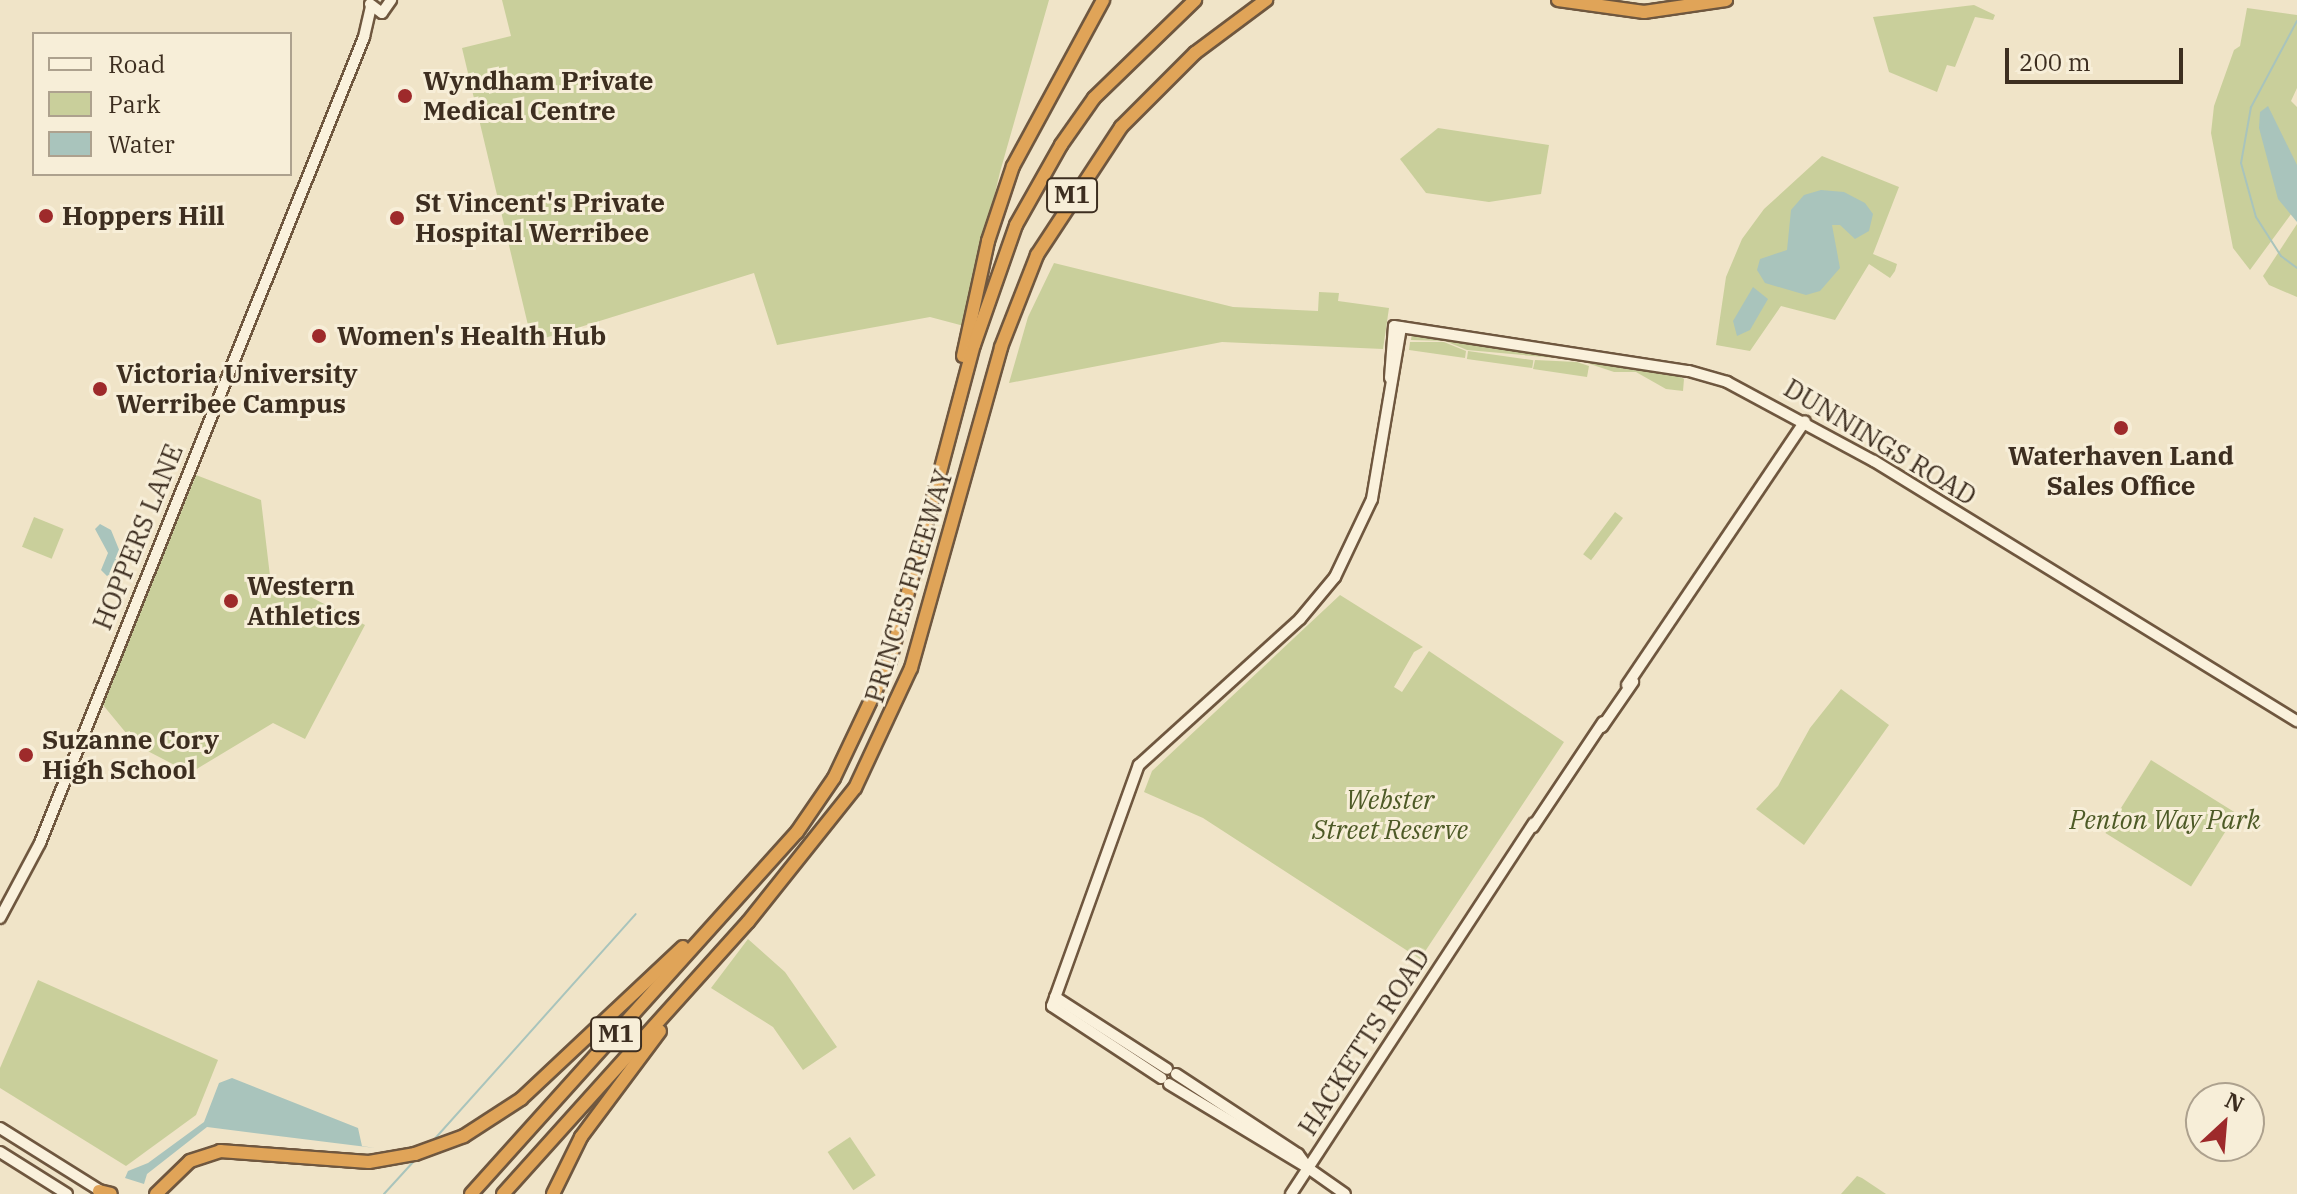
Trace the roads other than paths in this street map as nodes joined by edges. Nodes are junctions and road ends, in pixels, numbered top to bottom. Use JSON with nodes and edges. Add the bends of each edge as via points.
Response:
{"nodes":[{"id":1,"x":1103,"y":0,"type":"edge"},
{"id":2,"x":1195,"y":0,"type":"edge"},
{"id":3,"x":1266,"y":0,"type":"edge"},
{"id":4,"x":1558,"y":0,"type":"edge"},
{"id":5,"x":1726,"y":0,"type":"edge"},
{"id":6,"x":370,"y":3,"type":"edge"},
{"id":7,"x":390,"y":3,"type":"edge"},
{"id":8,"x":364,"y":37,"type":"junction"},
{"id":9,"x":1805,"y":421,"type":"junction"},
{"id":10,"x":947,"y":446,"type":"junction"},
{"id":11,"x":2297,"y":721,"type":"edge"},
{"id":12,"x":760,"y":873,"type":"junction"},
{"id":13,"x":0,"y":918,"type":"edge"},
{"id":14,"x":716,"y":959,"type":"junction"},
{"id":15,"x":0,"y":1128,"type":"edge"},
{"id":16,"x":0,"y":1152,"type":"edge"},
{"id":17,"x":1308,"y":1168,"type":"junction"},
{"id":18,"x":105,"y":1193,"type":"edge"},
{"id":19,"x":67,"y":1194,"type":"edge"},
{"id":20,"x":156,"y":1194,"type":"edge"},
{"id":21,"x":471,"y":1194,"type":"edge"},
{"id":22,"x":503,"y":1194,"type":"edge"},
{"id":23,"x":553,"y":1194,"type":"edge"},
{"id":24,"x":1291,"y":1194,"type":"edge"},
{"id":25,"x":1345,"y":1194,"type":"edge"}],
"edges":[{"from":1,"to":10,"type":"highway","via":[[1035,119],[1004,188],[970,317]]},
{"from":2,"to":10,"type":"highway","name":"PRINCES FREEWAY","number":"M1","via":[[1094,98],[1036,187],[995,277]]},
{"from":3,"to":14,"type":"highway","name":"PRINCES FREEWAY","number":"M1","via":[[1169,75],[1121,127],[1061,212],[1037,255],[1001,347],[925,626],[889,726],[855,788],[810,851]]},
{"from":4,"to":5,"type":"highway","via":[[1644,12]]},
{"from":6,"to":7,"type":"street"},
{"from":6,"to":8,"type":"street","name":"HOPPERS LANE"},
{"from":7,"to":8,"type":"street","name":"HOPPERS LANE"},
{"from":8,"to":13,"type":"street","name":"HOPPERS LANE","via":[[40,843]]},
{"from":9,"to":11,"type":"street","name":"DUNNINGS ROAD"},
{"from":9,"to":17,"type":"street","name":"HACKETTS ROAD"},
{"from":9,"to":17,"type":"street","name":"DUNNINGS ROAD","via":[[1703,374],[1397,326],[1372,499],[1335,577],[1304,615],[1139,765],[1055,1001]]},
{"from":10,"to":12,"type":"highway","name":"PRINCES FREEWAY","number":"M1","via":[[902,620],[867,718],[827,789]]},
{"from":12,"to":20,"type":"highway","via":[[521,1099],[464,1136],[415,1154],[369,1162],[327,1163],[220,1151],[190,1161]]},
{"from":12,"to":21,"type":"highway","name":"PRINCES FREEWAY","number":"M1"},
{"from":14,"to":22,"type":"highway","name":"PRINCES FREEWAY","number":"M1"},
{"from":14,"to":23,"type":"highway","via":[[581,1137]]},
{"from":15,"to":18,"type":"street"},
{"from":16,"to":19,"type":"street"},
{"from":17,"to":24,"type":"street","name":"HACKETTS ROAD"},
{"from":17,"to":25,"type":"street"}]}
